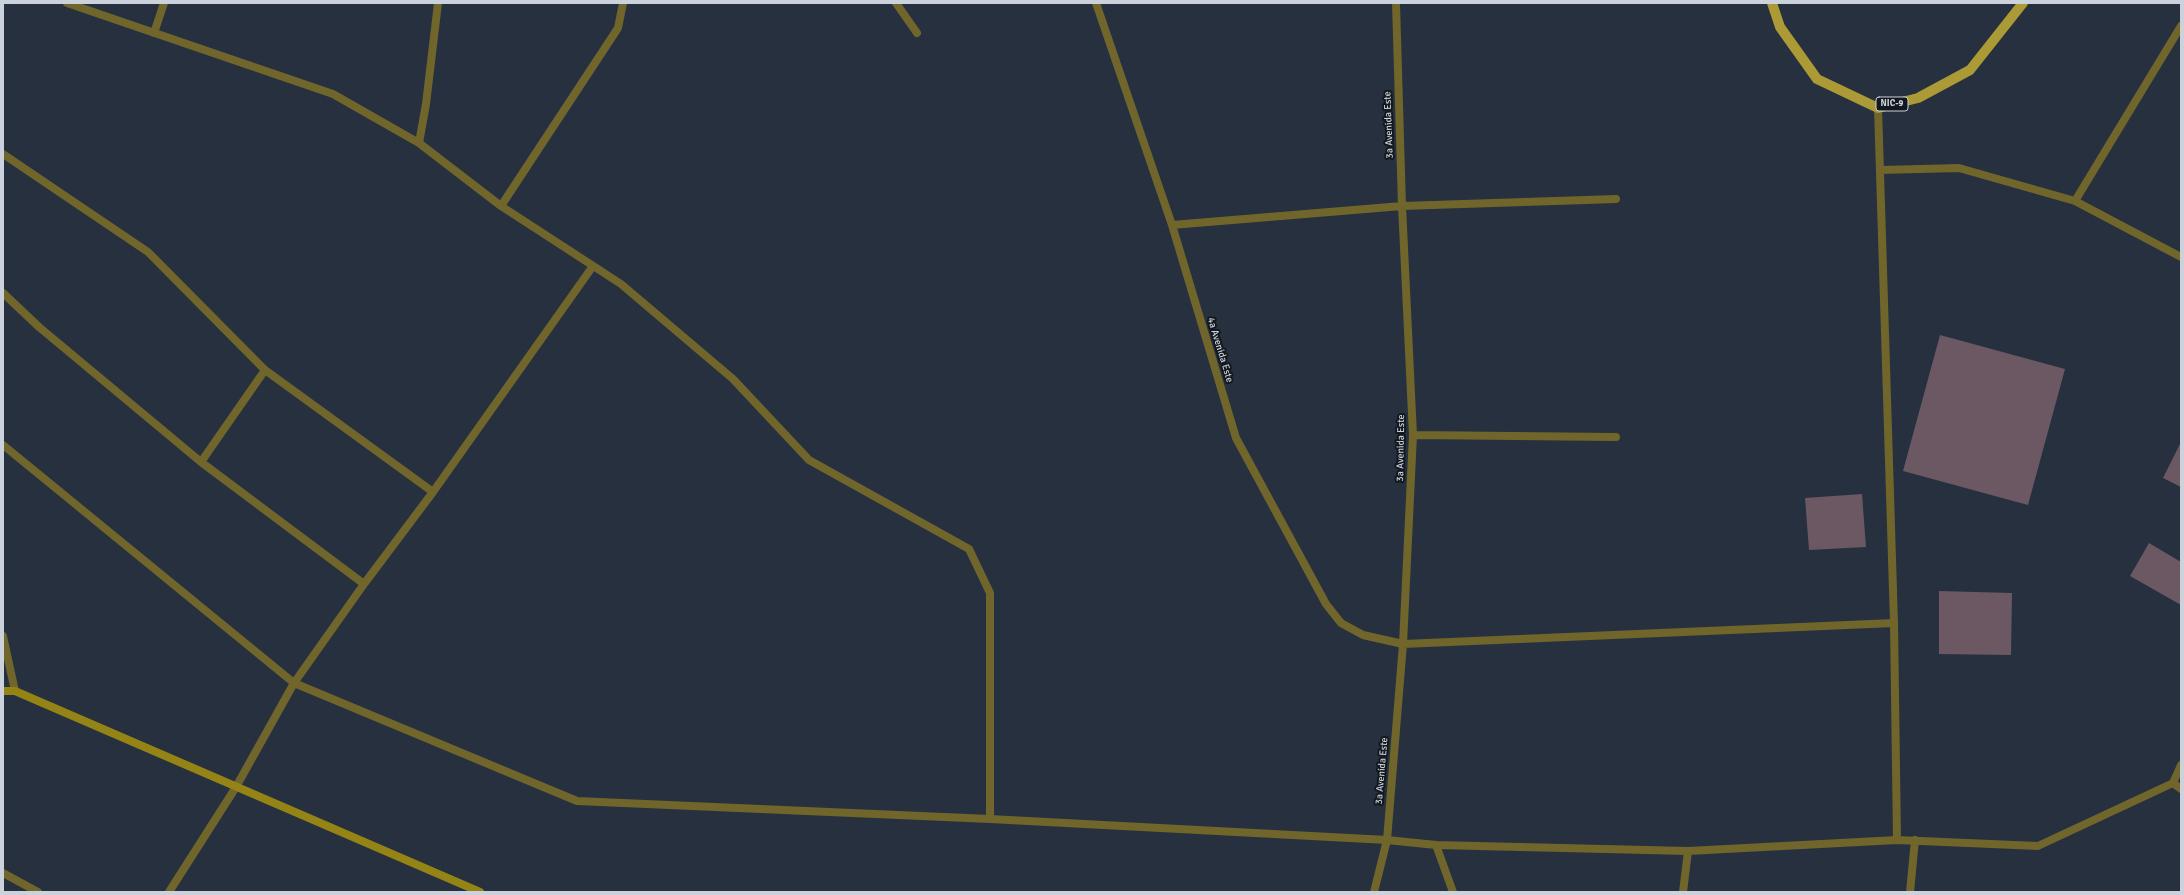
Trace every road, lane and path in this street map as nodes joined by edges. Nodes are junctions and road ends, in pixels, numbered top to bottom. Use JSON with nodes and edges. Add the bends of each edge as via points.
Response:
{"nodes":[{"id":1,"x":67,"y":3,"type":"edge"},
{"id":2,"x":164,"y":3,"type":"edge"},
{"id":3,"x":438,"y":3,"type":"edge"},
{"id":4,"x":623,"y":3,"type":"edge"},
{"id":5,"x":896,"y":3,"type":"edge"},
{"id":6,"x":1096,"y":3,"type":"edge"},
{"id":7,"x":1396,"y":3,"type":"edge"},
{"id":8,"x":1772,"y":3,"type":"edge"},
{"id":9,"x":2023,"y":3,"type":"edge"},
{"id":10,"x":2181,"y":26,"type":"edge"},
{"id":11,"x":154,"y":33,"type":"junction"},
{"id":12,"x":917,"y":33,"type":"dead end"},
{"id":13,"x":1878,"y":108,"type":"junction"},
{"id":14,"x":419,"y":143,"type":"junction"},
{"id":15,"x":3,"y":154,"type":"edge"},
{"id":16,"x":1880,"y":170,"type":"junction"},
{"id":17,"x":1616,"y":199,"type":"dead end"},
{"id":18,"x":2075,"y":201,"type":"junction"},
{"id":19,"x":501,"y":206,"type":"junction"},
{"id":20,"x":1402,"y":206,"type":"junction"},
{"id":21,"x":1172,"y":225,"type":"junction"},
{"id":22,"x":2181,"y":257,"type":"edge"},
{"id":23,"x":593,"y":266,"type":"junction"},
{"id":24,"x":3,"y":293,"type":"edge"},
{"id":25,"x":265,"y":370,"type":"junction"},
{"id":26,"x":1413,"y":435,"type":"junction"},
{"id":27,"x":1616,"y":437,"type":"dead end"},
{"id":28,"x":3,"y":445,"type":"edge"},
{"id":29,"x":201,"y":462,"type":"junction"},
{"id":30,"x":433,"y":492,"type":"junction"},
{"id":31,"x":364,"y":584,"type":"junction"},
{"id":32,"x":1894,"y":624,"type":"junction"},
{"id":33,"x":3,"y":636,"type":"edge"},
{"id":34,"x":1403,"y":644,"type":"junction"},
{"id":35,"x":294,"y":683,"type":"junction"},
{"id":36,"x":3,"y":690,"type":"edge"},
{"id":37,"x":15,"y":691,"type":"junction"},
{"id":38,"x":2181,"y":765,"type":"edge"},
{"id":39,"x":2173,"y":783,"type":"junction"},
{"id":40,"x":236,"y":787,"type":"junction"},
{"id":41,"x":2181,"y":789,"type":"edge"},
{"id":42,"x":990,"y":819,"type":"junction"},
{"id":43,"x":1387,"y":840,"type":"junction"},
{"id":44,"x":1896,"y":840,"type":"junction"},
{"id":45,"x":1915,"y":840,"type":"junction"},
{"id":46,"x":1436,"y":845,"type":"junction"},
{"id":47,"x":1688,"y":851,"type":"junction"},
{"id":48,"x":3,"y":873,"type":"edge"},
{"id":49,"x":38,"y":892,"type":"edge"},
{"id":50,"x":169,"y":892,"type":"edge"},
{"id":51,"x":480,"y":892,"type":"edge"},
{"id":52,"x":1374,"y":892,"type":"edge"},
{"id":53,"x":1453,"y":892,"type":"edge"},
{"id":54,"x":1682,"y":892,"type":"edge"},
{"id":55,"x":1910,"y":892,"type":"edge"}],
"edges":[{"from":1,"to":11,"type":"street"},
{"from":2,"to":11,"type":"street"},
{"from":3,"to":14,"type":"street"},
{"from":4,"to":19,"type":"street","via":[[618,28]]},
{"from":5,"to":12,"type":"street"},
{"from":6,"to":21,"type":"street","name":"4a Avenida Este"},
{"from":7,"to":20,"type":"street","name":"3a Avenida Este"},
{"from":8,"to":13,"type":"main road","name":"NIC-9","number":"NIC-9","via":[[1780,27],[1817,79]]},
{"from":9,"to":13,"type":"main road","name":"NIC-9","number":"NIC-9","via":[[1970,70],[1918,98]]},
{"from":10,"to":18,"type":"street"},
{"from":11,"to":14,"type":"street","via":[[333,94]]},
{"from":13,"to":16,"type":"street"},
{"from":14,"to":19,"type":"street"},
{"from":15,"to":25,"type":"street","via":[[148,252]]},
{"from":16,"to":18,"type":"street","via":[[1959,168]]},
{"from":16,"to":32,"type":"street"},
{"from":17,"to":20,"type":"street"},
{"from":18,"to":22,"type":"street"},
{"from":19,"to":23,"type":"street"},
{"from":20,"to":21,"type":"street"},
{"from":20,"to":26,"type":"street","name":"3a Avenida Este"},
{"from":21,"to":34,"type":"street","name":"4a Avenida Este","via":[[1236,438],[1326,604],[1341,623],[1363,635]]},
{"from":23,"to":30,"type":"street"},
{"from":23,"to":42,"type":"street","via":[[621,284],[733,379],[809,460],[969,549],[990,592]]},
{"from":24,"to":29,"type":"street","via":[[39,327]]},
{"from":25,"to":29,"type":"street"},
{"from":25,"to":30,"type":"street"},
{"from":26,"to":27,"type":"street"},
{"from":26,"to":34,"type":"street","name":"3a Avenida Este"},
{"from":28,"to":35,"type":"street"},
{"from":29,"to":31,"type":"street"},
{"from":30,"to":31,"type":"street"},
{"from":31,"to":35,"type":"street"},
{"from":32,"to":34,"type":"street","name":"4a Avenida Este"},
{"from":32,"to":44,"type":"street"},
{"from":33,"to":37,"type":"street"},
{"from":34,"to":43,"type":"street","name":"3a Avenida Este"},
{"from":35,"to":40,"type":"street"},
{"from":35,"to":42,"type":"street","via":[[577,801]]},
{"from":36,"to":37,"type":"main road"},
{"from":37,"to":40,"type":"main road"},
{"from":38,"to":39,"type":"street"},
{"from":39,"to":41,"type":"street"},
{"from":39,"to":45,"type":"street","via":[[2038,846]]},
{"from":40,"to":50,"type":"street"},
{"from":40,"to":51,"type":"main road"},
{"from":42,"to":43,"type":"street"},
{"from":43,"to":46,"type":"street"},
{"from":43,"to":52,"type":"street","name":"3a Avenida Este"},
{"from":44,"to":45,"type":"street"},
{"from":44,"to":47,"type":"street"},
{"from":45,"to":55,"type":"street"},
{"from":46,"to":47,"type":"street"},
{"from":46,"to":53,"type":"street"},
{"from":47,"to":54,"type":"street"},
{"from":48,"to":49,"type":"street"}]}
